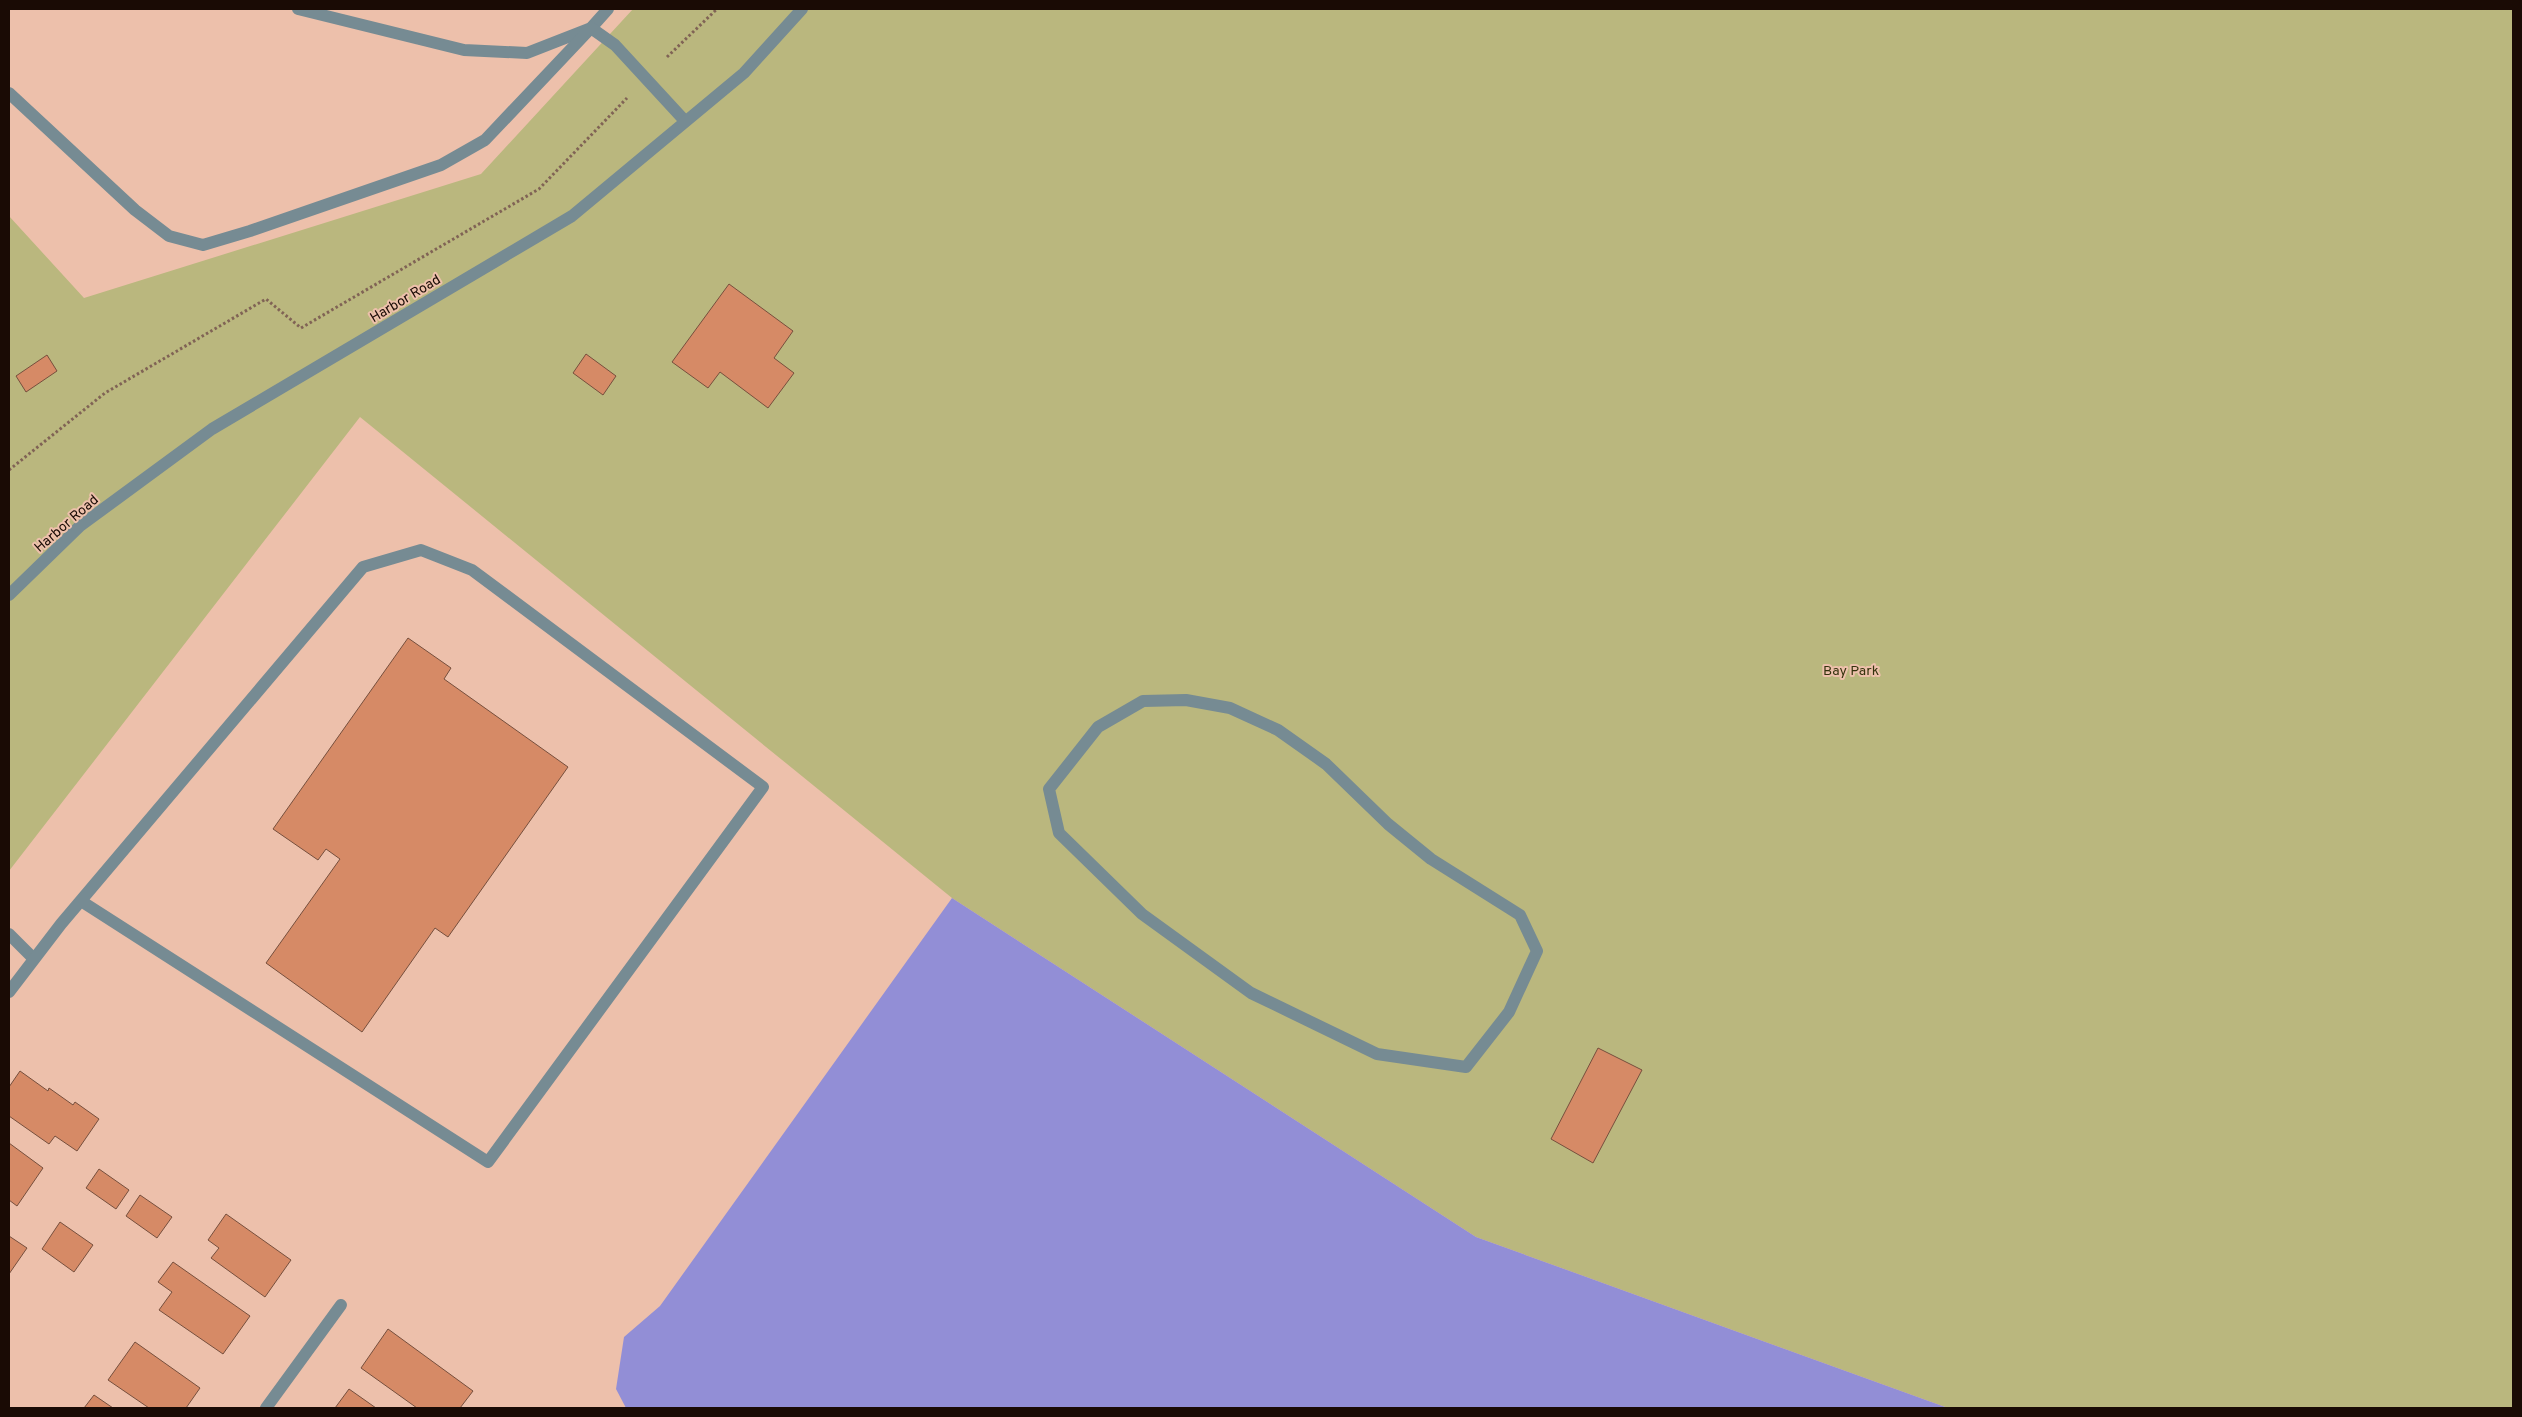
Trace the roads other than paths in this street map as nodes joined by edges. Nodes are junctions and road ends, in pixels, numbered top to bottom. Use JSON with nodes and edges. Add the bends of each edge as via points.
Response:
{"nodes":[{"id":1,"x":298,"y":9,"type":"edge"},
{"id":2,"x":608,"y":9,"type":"edge"},
{"id":3,"x":802,"y":9,"type":"edge"},
{"id":4,"x":591,"y":28,"type":"junction"},
{"id":5,"x":9,"y":94,"type":"edge"},
{"id":6,"x":685,"y":121,"type":"junction"},
{"id":7,"x":9,"y":595,"type":"edge"},
{"id":8,"x":1048,"y":789,"type":"joint"},
{"id":9,"x":81,"y":901,"type":"junction"},
{"id":10,"x":9,"y":934,"type":"edge"},
{"id":11,"x":33,"y":958,"type":"junction"},
{"id":12,"x":9,"y":992,"type":"edge"},
{"id":13,"x":341,"y":1305,"type":"dead end"},
{"id":14,"x":266,"y":1408,"type":"edge"}],
"edges":[{"from":1,"to":4,"type":"street","via":[[464,50],[527,53]]},
{"from":2,"to":4,"type":"street"},
{"from":3,"to":6,"type":"street","name":"Harbor Road","via":[[744,73]]},
{"from":4,"to":5,"type":"street","via":[[485,140],[441,165],[203,245],[170,236],[135,210]]},
{"from":4,"to":6,"type":"street","via":[[615,45]]},
{"from":6,"to":7,"type":"street","name":"Harbor Road","via":[[572,216],[212,429],[80,526]]},
{"from":8,"to":8,"type":"street","via":[[1059,833],[1142,914],[1251,993],[1377,1054],[1466,1067],[1510,1012],[1537,951],[1520,915],[1431,859],[1388,824],[1326,764],[1278,730],[1230,708],[1186,700],[1143,701],[1098,727]]},
{"from":9,"to":9,"type":"street","via":[[363,567],[421,550],[472,570],[763,787],[488,1162]]},
{"from":9,"to":11,"type":"street"},
{"from":10,"to":11,"type":"street"},
{"from":11,"to":12,"type":"street"},
{"from":13,"to":14,"type":"street"}]}
